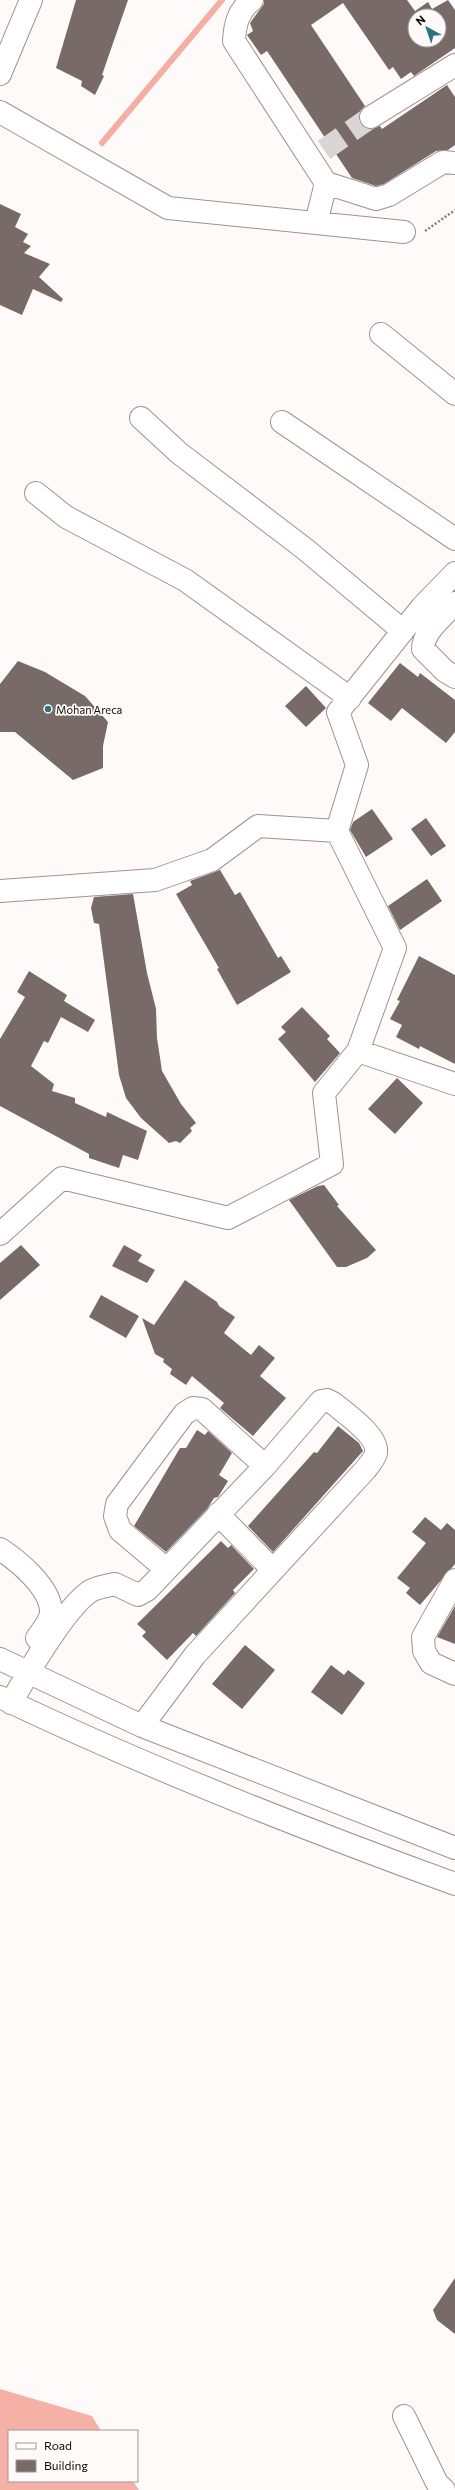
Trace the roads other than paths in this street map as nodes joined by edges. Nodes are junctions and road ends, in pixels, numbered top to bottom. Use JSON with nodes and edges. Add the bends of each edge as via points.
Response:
{"nodes":[{"id":1,"x":31,"y":0,"type":"edge"},
{"id":2,"x":252,"y":0,"type":"edge"},
{"id":3,"x":455,"y":65,"type":"edge"},
{"id":4,"x":0,"y":74,"type":"edge"},
{"id":5,"x":0,"y":112,"type":"edge"},
{"id":6,"x":371,"y":117,"type":"tunnel mouth"},
{"id":7,"x":455,"y":163,"type":"edge"},
{"id":8,"x":326,"y":183,"type":"junction"},
{"id":9,"x":316,"y":223,"type":"junction"},
{"id":10,"x":404,"y":232,"type":"road end"},
{"id":11,"x":381,"y":334,"type":"dead end"},
{"id":12,"x":455,"y":394,"type":"edge"},
{"id":13,"x":141,"y":418,"type":"dead end"},
{"id":14,"x":282,"y":422,"type":"dead end"},
{"id":15,"x":36,"y":493,"type":"dead end"},
{"id":16,"x":455,"y":539,"type":"edge"},
{"id":17,"x":455,"y":573,"type":"edge"},
{"id":18,"x":455,"y":603,"type":"edge"},
{"id":19,"x":403,"y":631,"type":"junction"},
{"id":20,"x":455,"y":678,"type":"edge"},
{"id":21,"x":350,"y":698,"type":"junction"},
{"id":22,"x":337,"y":830,"type":"junction"},
{"id":23,"x":0,"y":891,"type":"edge"},
{"id":24,"x":358,"y":1051,"type":"junction"},
{"id":25,"x":455,"y":1084,"type":"edge"},
{"id":26,"x":0,"y":1234,"type":"edge"},
{"id":27,"x":265,"y":1466,"type":"junction"},
{"id":28,"x":218,"y":1514,"type":"junction"},
{"id":29,"x":0,"y":1549,"type":"edge"},
{"id":30,"x":166,"y":1569,"type":"junction"},
{"id":31,"x":273,"y":1570,"type":"junction"},
{"id":32,"x":455,"y":1580,"type":"edge"},
{"id":33,"x":16,"y":1666,"type":"edge"},
{"id":34,"x":455,"y":1674,"type":"edge"},
{"id":35,"x":6,"y":1700,"type":"edge"},
{"id":36,"x":142,"y":1726,"type":"junction"},
{"id":37,"x":288,"y":1783,"type":"junction"},
{"id":38,"x":273,"y":1816,"type":"junction"},
{"id":39,"x":455,"y":1848,"type":"edge"},
{"id":40,"x":455,"y":1884,"type":"edge"},
{"id":41,"x":404,"y":2416,"type":"dead end"},
{"id":42,"x":444,"y":2490,"type":"edge"}],
"edges":[{"from":1,"to":4,"type":"street"},
{"from":2,"to":8,"type":"street","via":[[234,25],[234,40],[317,154]]},
{"from":3,"to":6,"type":"street"},
{"from":5,"to":9,"type":"street","via":[[168,208]]},
{"from":7,"to":8,"type":"street","via":[[443,162],[389,195],[376,199]]},
{"from":8,"to":9,"type":"street"},
{"from":9,"to":10,"type":"street"},
{"from":11,"to":12,"type":"street"},
{"from":13,"to":19,"type":"street","via":[[180,453],[305,549]]},
{"from":14,"to":16,"type":"street"},
{"from":15,"to":21,"type":"street","via":[[66,517],[185,580]]},
{"from":17,"to":19,"type":"street","via":[[422,606]]},
{"from":18,"to":20,"type":"street","via":[[426,635],[423,643],[423,649]]},
{"from":19,"to":21,"type":"street"},
{"from":21,"to":22,"type":"street","via":[[338,712],[357,765]]},
{"from":22,"to":23,"type":"street","via":[[258,826],[212,860],[155,880]]},
{"from":22,"to":24,"type":"street","via":[[395,948]]},
{"from":24,"to":25,"type":"street"},
{"from":24,"to":26,"type":"street","via":[[324,1093],[332,1164],[228,1218],[62,1178]]},
{"from":27,"to":28,"type":"street"},
{"from":27,"to":30,"type":"street","via":[[202,1409],[193,1408],[184,1414],[117,1504],[115,1516],[120,1530]]},
{"from":27,"to":31,"type":"street","via":[[321,1402],[327,1400],[364,1429],[376,1447],[376,1454],[366,1469]]},
{"from":28,"to":30,"type":"street"},
{"from":28,"to":31,"type":"street"},
{"from":29,"to":33,"type":"street","via":[[27,1569],[44,1592],[51,1609],[47,1622]]},
{"from":30,"to":33,"type":"street","via":[[147,1590],[138,1595],[115,1584],[89,1592]]},
{"from":31,"to":36,"type":"street","via":[[195,1655]]},
{"from":32,"to":34,"type":"street","via":[[423,1637],[424,1651],[431,1663]]},
{"from":33,"to":35,"type":"street"},
{"from":33,"to":36,"type":"street"},
{"from":35,"to":38,"type":"street","via":[[91,1741]]},
{"from":36,"to":37,"type":"street"},
{"from":37,"to":38,"type":"street"},
{"from":37,"to":39,"type":"street"},
{"from":38,"to":40,"type":"street"},
{"from":41,"to":42,"type":"street","via":[[437,2483]]}]}
